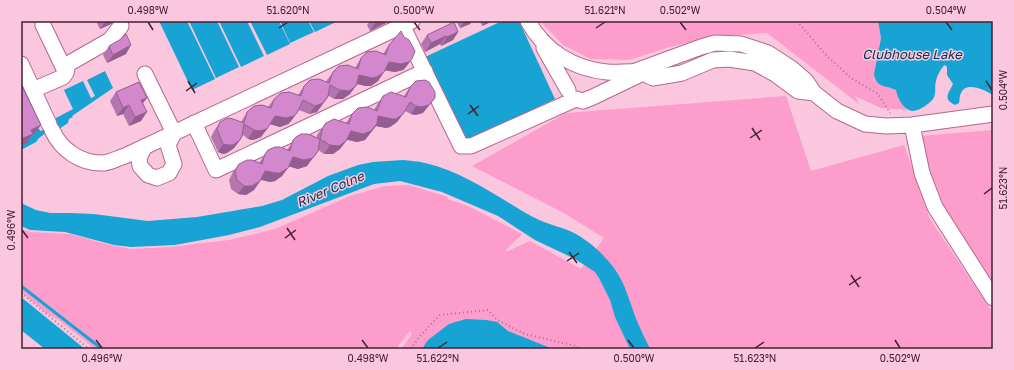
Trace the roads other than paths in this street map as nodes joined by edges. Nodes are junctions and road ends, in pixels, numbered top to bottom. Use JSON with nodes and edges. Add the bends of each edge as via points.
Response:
{"nodes":[{"id":1,"x":407,"y":23,"type":"edge"},
{"id":2,"x":43,"y":25,"type":"dead end"},
{"id":3,"x":121,"y":26,"type":"dead end"},
{"id":4,"x":532,"y":27,"type":"edge"},
{"id":5,"x":21,"y":64,"type":"edge"},
{"id":6,"x":578,"y":66,"type":"junction"},
{"id":7,"x":425,"y":71,"type":"junction"},
{"id":8,"x":638,"y":72,"type":"junction"},
{"id":9,"x":66,"y":73,"type":"junction"},
{"id":10,"x":145,"y":74,"type":"dead end"},
{"id":11,"x":33,"y":90,"type":"junction"},
{"id":12,"x":572,"y":95,"type":"junction"},
{"id":13,"x":993,"y":114,"type":"edge"},
{"id":14,"x":194,"y":123,"type":"junction"},
{"id":15,"x":905,"y":125,"type":"junction"},
{"id":16,"x":174,"y":133,"type":"junction"},
{"id":17,"x":145,"y":146,"type":"junction"},
{"id":18,"x":993,"y":298,"type":"edge"}],
"edges":[{"from":1,"to":7,"type":"street"},
{"from":1,"to":14,"type":"street"},
{"from":2,"to":9,"type":"street"},
{"from":3,"to":9,"type":"street","via":[[110,40],[68,64]]},
{"from":4,"to":6,"type":"street","via":[[555,53]]},
{"from":4,"to":12,"type":"street"},
{"from":5,"to":11,"type":"street"},
{"from":6,"to":8,"type":"street","via":[[607,72]]},
{"from":6,"to":12,"type":"street","via":[[568,74],[566,82]]},
{"from":7,"to":12,"type":"street","via":[[461,146],[471,146]]},
{"from":7,"to":14,"type":"street","via":[[216,170]]},
{"from":8,"to":12,"type":"street","via":[[583,101]]},
{"from":8,"to":15,"type":"street","via":[[653,78],[682,73],[714,60],[729,59],[755,63],[798,90],[818,96],[838,112],[866,124]]},
{"from":9,"to":11,"type":"street","via":[[63,77]]},
{"from":10,"to":16,"type":"street"},
{"from":11,"to":17,"type":"street","via":[[56,138],[65,150],[83,160],[104,163]]},
{"from":13,"to":15,"type":"street"},
{"from":14,"to":16,"type":"street"},
{"from":15,"to":18,"type":"street","via":[[935,207]]},
{"from":16,"to":17,"type":"street"},
{"from":16,"to":17,"type":"street","via":[[168,145],[174,164],[169,173],[157,178],[148,175],[140,166],[139,158]]}]}
